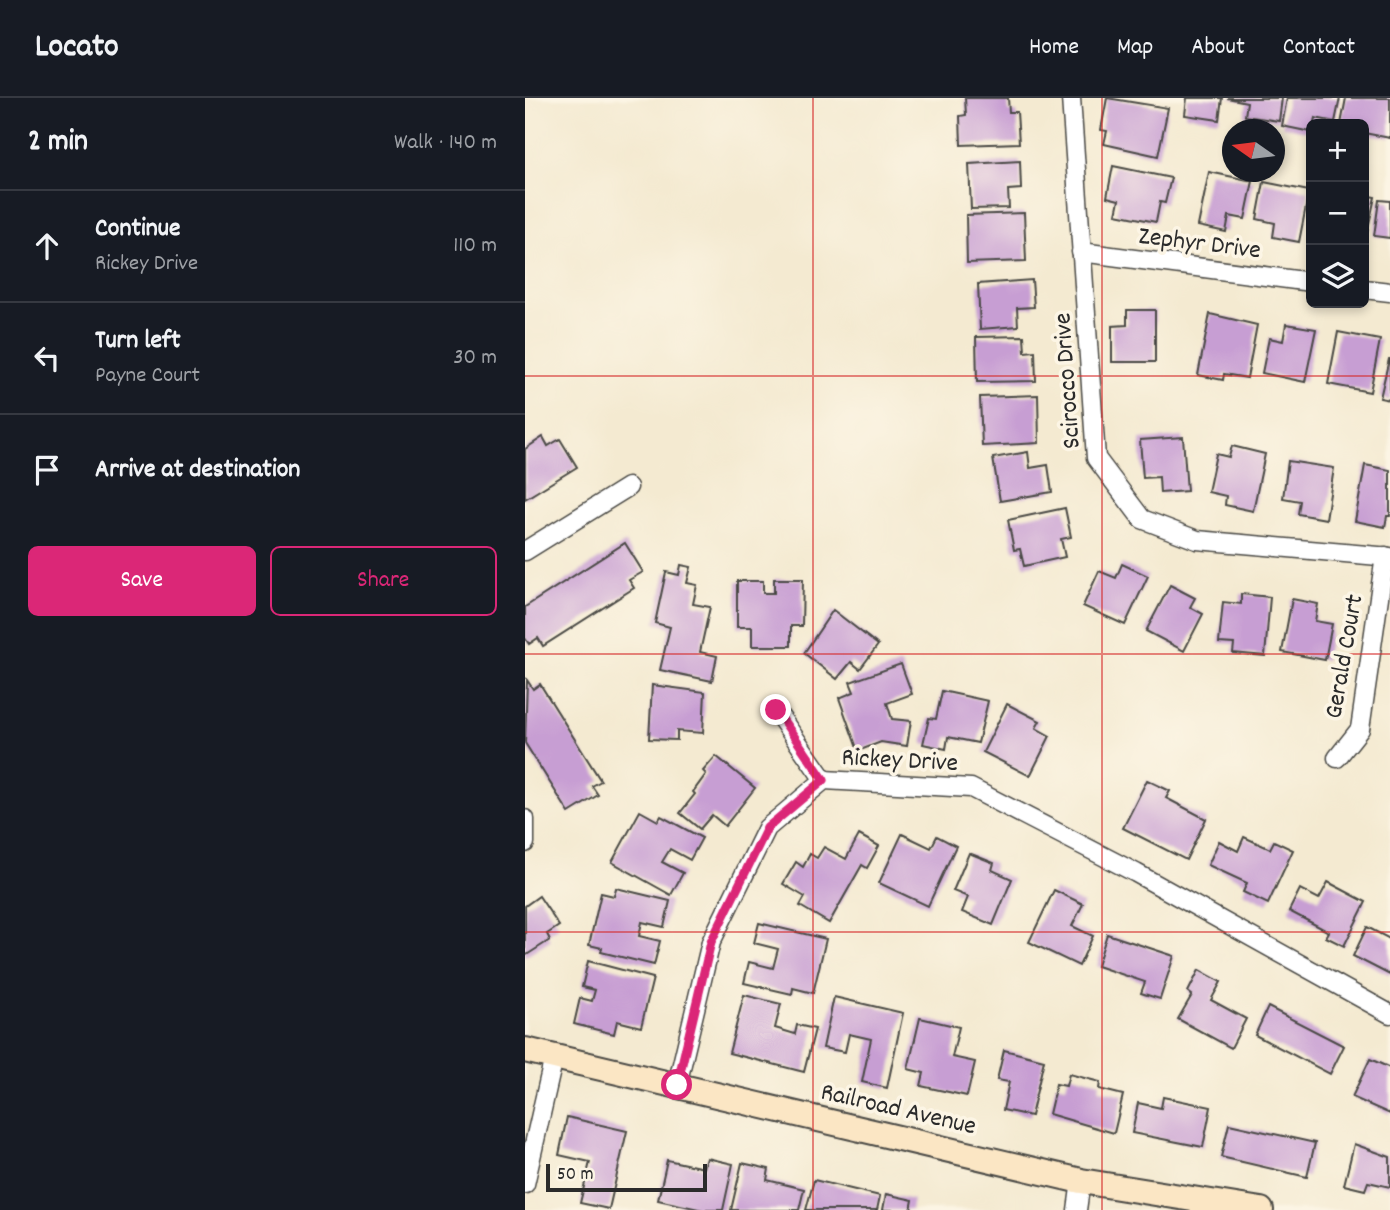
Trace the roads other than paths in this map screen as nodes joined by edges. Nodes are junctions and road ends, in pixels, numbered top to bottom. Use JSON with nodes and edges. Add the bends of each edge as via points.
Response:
{"nodes":[{"id":1,"x":1070,"y":98,"type":"edge"},
{"id":2,"x":1081,"y":252,"type":"junction"},
{"id":3,"x":1306,"y":281,"type":"edge"},
{"id":4,"x":1369,"y":290,"type":"edge"},
{"id":5,"x":1390,"y":292,"type":"edge"},
{"id":6,"x":628,"y":487,"type":"dead end"},
{"id":7,"x":525,"y":551,"type":"edge"},
{"id":8,"x":1387,"y":557,"type":"edge"},
{"id":9,"x":776,"y":710,"type":"dead end"},
{"id":10,"x":1337,"y":758,"type":"dead end"},
{"id":11,"x":824,"y":780,"type":"junction"},
{"id":12,"x":525,"y":819,"type":"edge"},
{"id":13,"x":525,"y":843,"type":"edge"},
{"id":14,"x":1390,"y":1014,"type":"edge"},
{"id":15,"x":525,"y":1050,"type":"edge"},
{"id":16,"x":554,"y":1057,"type":"junction"},
{"id":17,"x":677,"y":1085,"type":"junction"},
{"id":18,"x":1081,"y":1181,"type":"junction"},
{"id":19,"x":525,"y":1184,"type":"edge"},
{"id":20,"x":1077,"y":1210,"type":"edge"},
{"id":21,"x":1261,"y":1210,"type":"edge"}],
"edges":[{"from":1,"to":2,"type":"street","name":"Scirocco Drive"},
{"from":2,"to":3,"type":"street","name":"Zephyr Drive"},
{"from":2,"to":8,"type":"street","name":"Scirocco Drive","via":[[1095,458],[1142,519],[1197,540]]},
{"from":4,"to":5,"type":"street"},
{"from":6,"to":7,"type":"street"},
{"from":8,"to":10,"type":"street","name":"Gerald Court","via":[[1360,729]]},
{"from":9,"to":11,"type":"street"},
{"from":11,"to":14,"type":"street","name":"Rickey Drive","via":[[971,788],[1136,873]]},
{"from":11,"to":17,"type":"street","name":"Rickey Drive","via":[[767,828],[711,942]]},
{"from":12,"to":13,"type":"street"},
{"from":15,"to":16,"type":"street","name":"Railroad Avenue"},
{"from":16,"to":17,"type":"street","name":"Railroad Avenue"},
{"from":16,"to":19,"type":"street"},
{"from":17,"to":18,"type":"street","name":"Railroad Avenue"},
{"from":18,"to":20,"type":"street"},
{"from":18,"to":21,"type":"street","name":"Railroad Avenue"}]}
